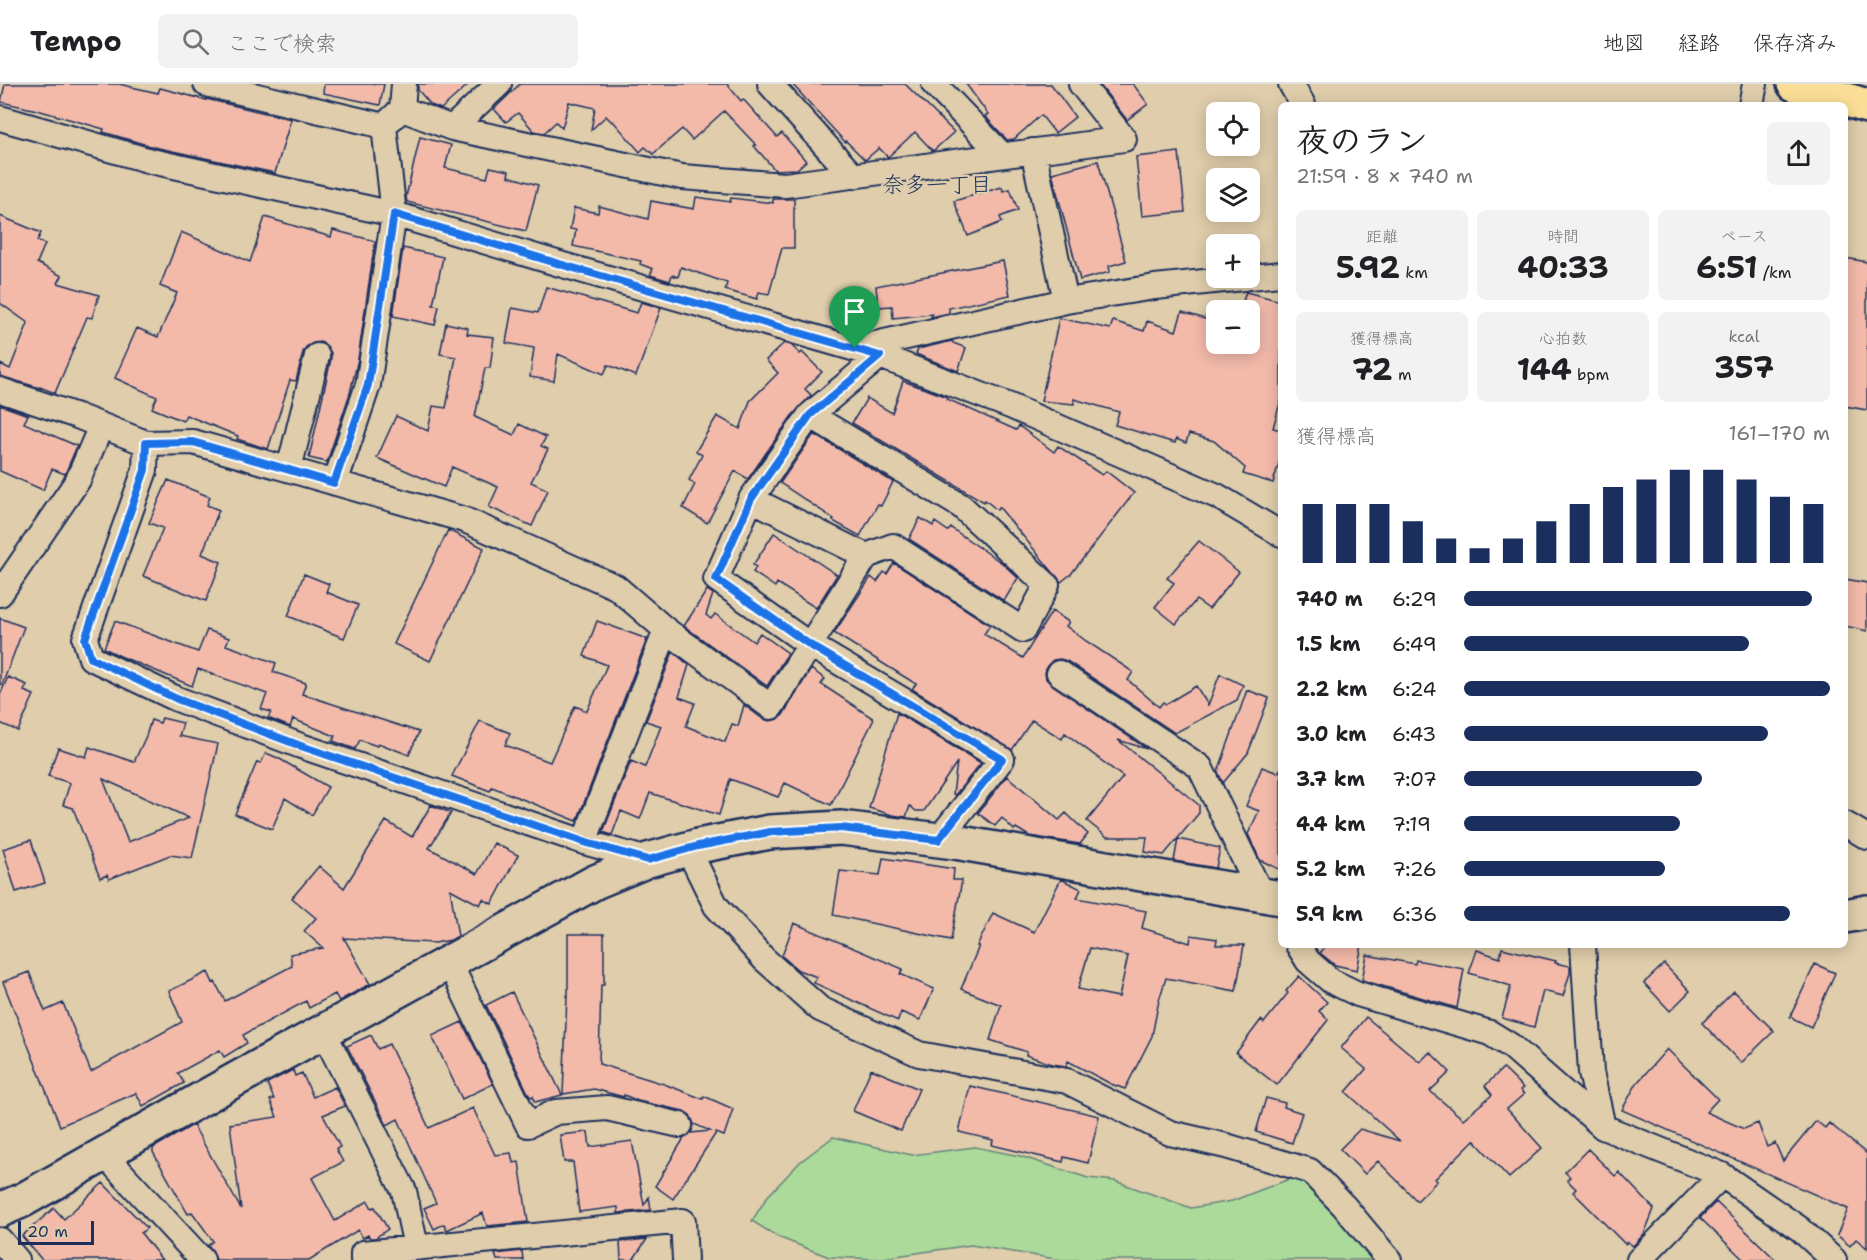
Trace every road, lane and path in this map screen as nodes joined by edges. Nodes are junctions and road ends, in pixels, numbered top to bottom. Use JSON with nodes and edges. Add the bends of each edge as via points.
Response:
{"nodes":[{"id":1,"x":206,"y":84,"type":"edge"},
{"id":2,"x":404,"y":84,"type":"edge"},
{"id":3,"x":498,"y":84,"type":"edge"},
{"id":4,"x":770,"y":84,"type":"edge"},
{"id":5,"x":933,"y":84,"type":"edge"},
{"id":6,"x":1081,"y":84,"type":"edge"},
{"id":7,"x":1291,"y":84,"type":"edge"},
{"id":8,"x":1755,"y":84,"type":"edge"},
{"id":9,"x":1794,"y":84,"type":"edge"},
{"id":10,"x":1301,"y":102,"type":"edge"},
{"id":11,"x":1752,"y":102,"type":"edge"},
{"id":12,"x":1867,"y":106,"type":"edge"},
{"id":13,"x":402,"y":109,"type":"junction"},
{"id":14,"x":0,"y":118,"type":"edge"},
{"id":15,"x":384,"y":126,"type":"junction"},
{"id":16,"x":452,"y":128,"type":"junction"},
{"id":17,"x":1033,"y":151,"type":"junction"},
{"id":18,"x":1002,"y":155,"type":"junction"},
{"id":19,"x":853,"y":176,"type":"junction"},
{"id":20,"x":394,"y":214,"type":"junction"},
{"id":21,"x":1278,"y":273,"type":"edge"},
{"id":22,"x":1260,"y":276,"type":"edge"},
{"id":23,"x":1206,"y":282,"type":"edge"},
{"id":24,"x":1066,"y":301,"type":"junction"},
{"id":25,"x":855,"y":348,"type":"junction"},
{"id":26,"x":317,"y":356,"type":"dead end"},
{"id":27,"x":880,"y":356,"type":"junction"},
{"id":28,"x":0,"y":390,"type":"edge"},
{"id":29,"x":810,"y":415,"type":"junction"},
{"id":30,"x":101,"y":426,"type":"junction"},
{"id":31,"x":146,"y":443,"type":"junction"},
{"id":32,"x":289,"y":469,"type":"junction"},
{"id":33,"x":334,"y":483,"type":"junction"},
{"id":34,"x":751,"y":499,"type":"junction"},
{"id":35,"x":1278,"y":532,"type":"edge"},
{"id":36,"x":866,"y":556,"type":"junction"},
{"id":37,"x":0,"y":594,"type":"edge"},
{"id":38,"x":666,"y":630,"type":"junction"},
{"id":39,"x":810,"y":645,"type":"junction"},
{"id":40,"x":1059,"y":673,"type":"dead end"},
{"id":41,"x":1848,"y":826,"type":"edge"},
{"id":42,"x":1867,"y":837,"type":"edge"},
{"id":43,"x":938,"y":840,"type":"junction"},
{"id":44,"x":584,"y":842,"type":"junction"},
{"id":45,"x":688,"y":849,"type":"junction"},
{"id":46,"x":648,"y":860,"type":"junction"},
{"id":47,"x":1275,"y":898,"type":"edge"},
{"id":48,"x":1300,"y":948,"type":"edge"},
{"id":49,"x":1583,"y":948,"type":"edge"},
{"id":50,"x":449,"y":962,"type":"junction"},
{"id":51,"x":323,"y":1031,"type":"junction"},
{"id":52,"x":680,"y":1125,"type":"dead end"},
{"id":53,"x":1603,"y":1127,"type":"junction"},
{"id":54,"x":104,"y":1154,"type":"junction"},
{"id":55,"x":1722,"y":1175,"type":"junction"},
{"id":56,"x":0,"y":1210,"type":"edge"},
{"id":57,"x":0,"y":1240,"type":"edge"},
{"id":58,"x":416,"y":1247,"type":"junction"},
{"id":59,"x":17,"y":1260,"type":"edge"},
{"id":60,"x":202,"y":1260,"type":"edge"},
{"id":61,"x":363,"y":1260,"type":"edge"},
{"id":62,"x":685,"y":1260,"type":"edge"},
{"id":63,"x":1389,"y":1260,"type":"edge"},
{"id":64,"x":1639,"y":1260,"type":"edge"},
{"id":65,"x":1833,"y":1260,"type":"edge"}],
"edges":[{"from":1,"to":15,"type":"street"},
{"from":2,"to":13,"type":"street"},
{"from":3,"to":16,"type":"street"},
{"from":4,"to":19,"type":"street"},
{"from":5,"to":18,"type":"street"},
{"from":6,"to":17,"type":"street","via":[[1124,140]]},
{"from":7,"to":10,"type":"street"},
{"from":8,"to":11,"type":"street"},
{"from":9,"to":12,"type":"main road"},
{"from":13,"to":15,"type":"street"},
{"from":13,"to":16,"type":"street"},
{"from":14,"to":20,"type":"street","via":[[150,161]]},
{"from":15,"to":20,"type":"street"},
{"from":16,"to":19,"type":"street","via":[[682,177],[785,185]]},
{"from":17,"to":18,"type":"street"},
{"from":17,"to":24,"type":"street"},
{"from":18,"to":19,"type":"street"},
{"from":20,"to":25,"type":"street"},
{"from":20,"to":33,"type":"street","via":[[368,385]]},
{"from":21,"to":22,"type":"street"},
{"from":23,"to":24,"type":"street"},
{"from":24,"to":25,"type":"street"},
{"from":25,"to":27,"type":"street"},
{"from":26,"to":32,"type":"street"},
{"from":27,"to":29,"type":"street"},
{"from":27,"to":35,"type":"street","via":[[1010,406],[1217,496]]},
{"from":28,"to":30,"type":"street"},
{"from":29,"to":34,"type":"street"},
{"from":29,"to":36,"type":"street","via":[[961,506],[1047,585],[1023,630],[893,546]]},
{"from":30,"to":31,"type":"street"},
{"from":30,"to":37,"type":"street","via":[[78,480]]},
{"from":31,"to":32,"type":"street","via":[[193,442]]},
{"from":31,"to":44,"type":"street","via":[[145,470],[85,639],[91,658],[177,699],[301,746]]},
{"from":32,"to":33,"type":"street"},
{"from":33,"to":38,"type":"street","via":[[476,525],[616,587]]},
{"from":34,"to":36,"type":"street"},
{"from":34,"to":39,"type":"street","via":[[716,579]]},
{"from":36,"to":39,"type":"street"},
{"from":38,"to":39,"type":"street","via":[[771,707]]},
{"from":38,"to":44,"type":"street"},
{"from":39,"to":43,"type":"street","via":[[1002,759]]},
{"from":40,"to":47,"type":"street","via":[[1200,767]]},
{"from":41,"to":42,"type":"street"},
{"from":43,"to":45,"type":"street","via":[[841,828],[770,832]]},
{"from":43,"to":47,"type":"street"},
{"from":44,"to":46,"type":"street"},
{"from":45,"to":46,"type":"street"},
{"from":45,"to":63,"type":"street","via":[[717,906],[764,959],[820,1009],[919,1054],[1067,1082],[1170,1133],[1310,1171]]},
{"from":46,"to":50,"type":"street","via":[[595,882]]},
{"from":48,"to":53,"type":"street","via":[[1308,961],[1331,981],[1358,994],[1490,1033],[1511,1046]]},
{"from":49,"to":53,"type":"street","via":[[1591,1072]]},
{"from":50,"to":51,"type":"street"},
{"from":50,"to":52,"type":"street","via":[[528,1125],[556,1112],[607,1108]]},
{"from":51,"to":54,"type":"street"},
{"from":51,"to":58,"type":"street","via":[[404,1191]]},
{"from":53,"to":55,"type":"street"},
{"from":54,"to":56,"type":"street"},
{"from":54,"to":60,"type":"street"},
{"from":55,"to":64,"type":"street"},
{"from":55,"to":65,"type":"street","via":[[1800,1229]]},
{"from":57,"to":59,"type":"street"},
{"from":58,"to":61,"type":"street","via":[[363,1253]]},
{"from":58,"to":62,"type":"street","via":[[683,1221]]}]}
